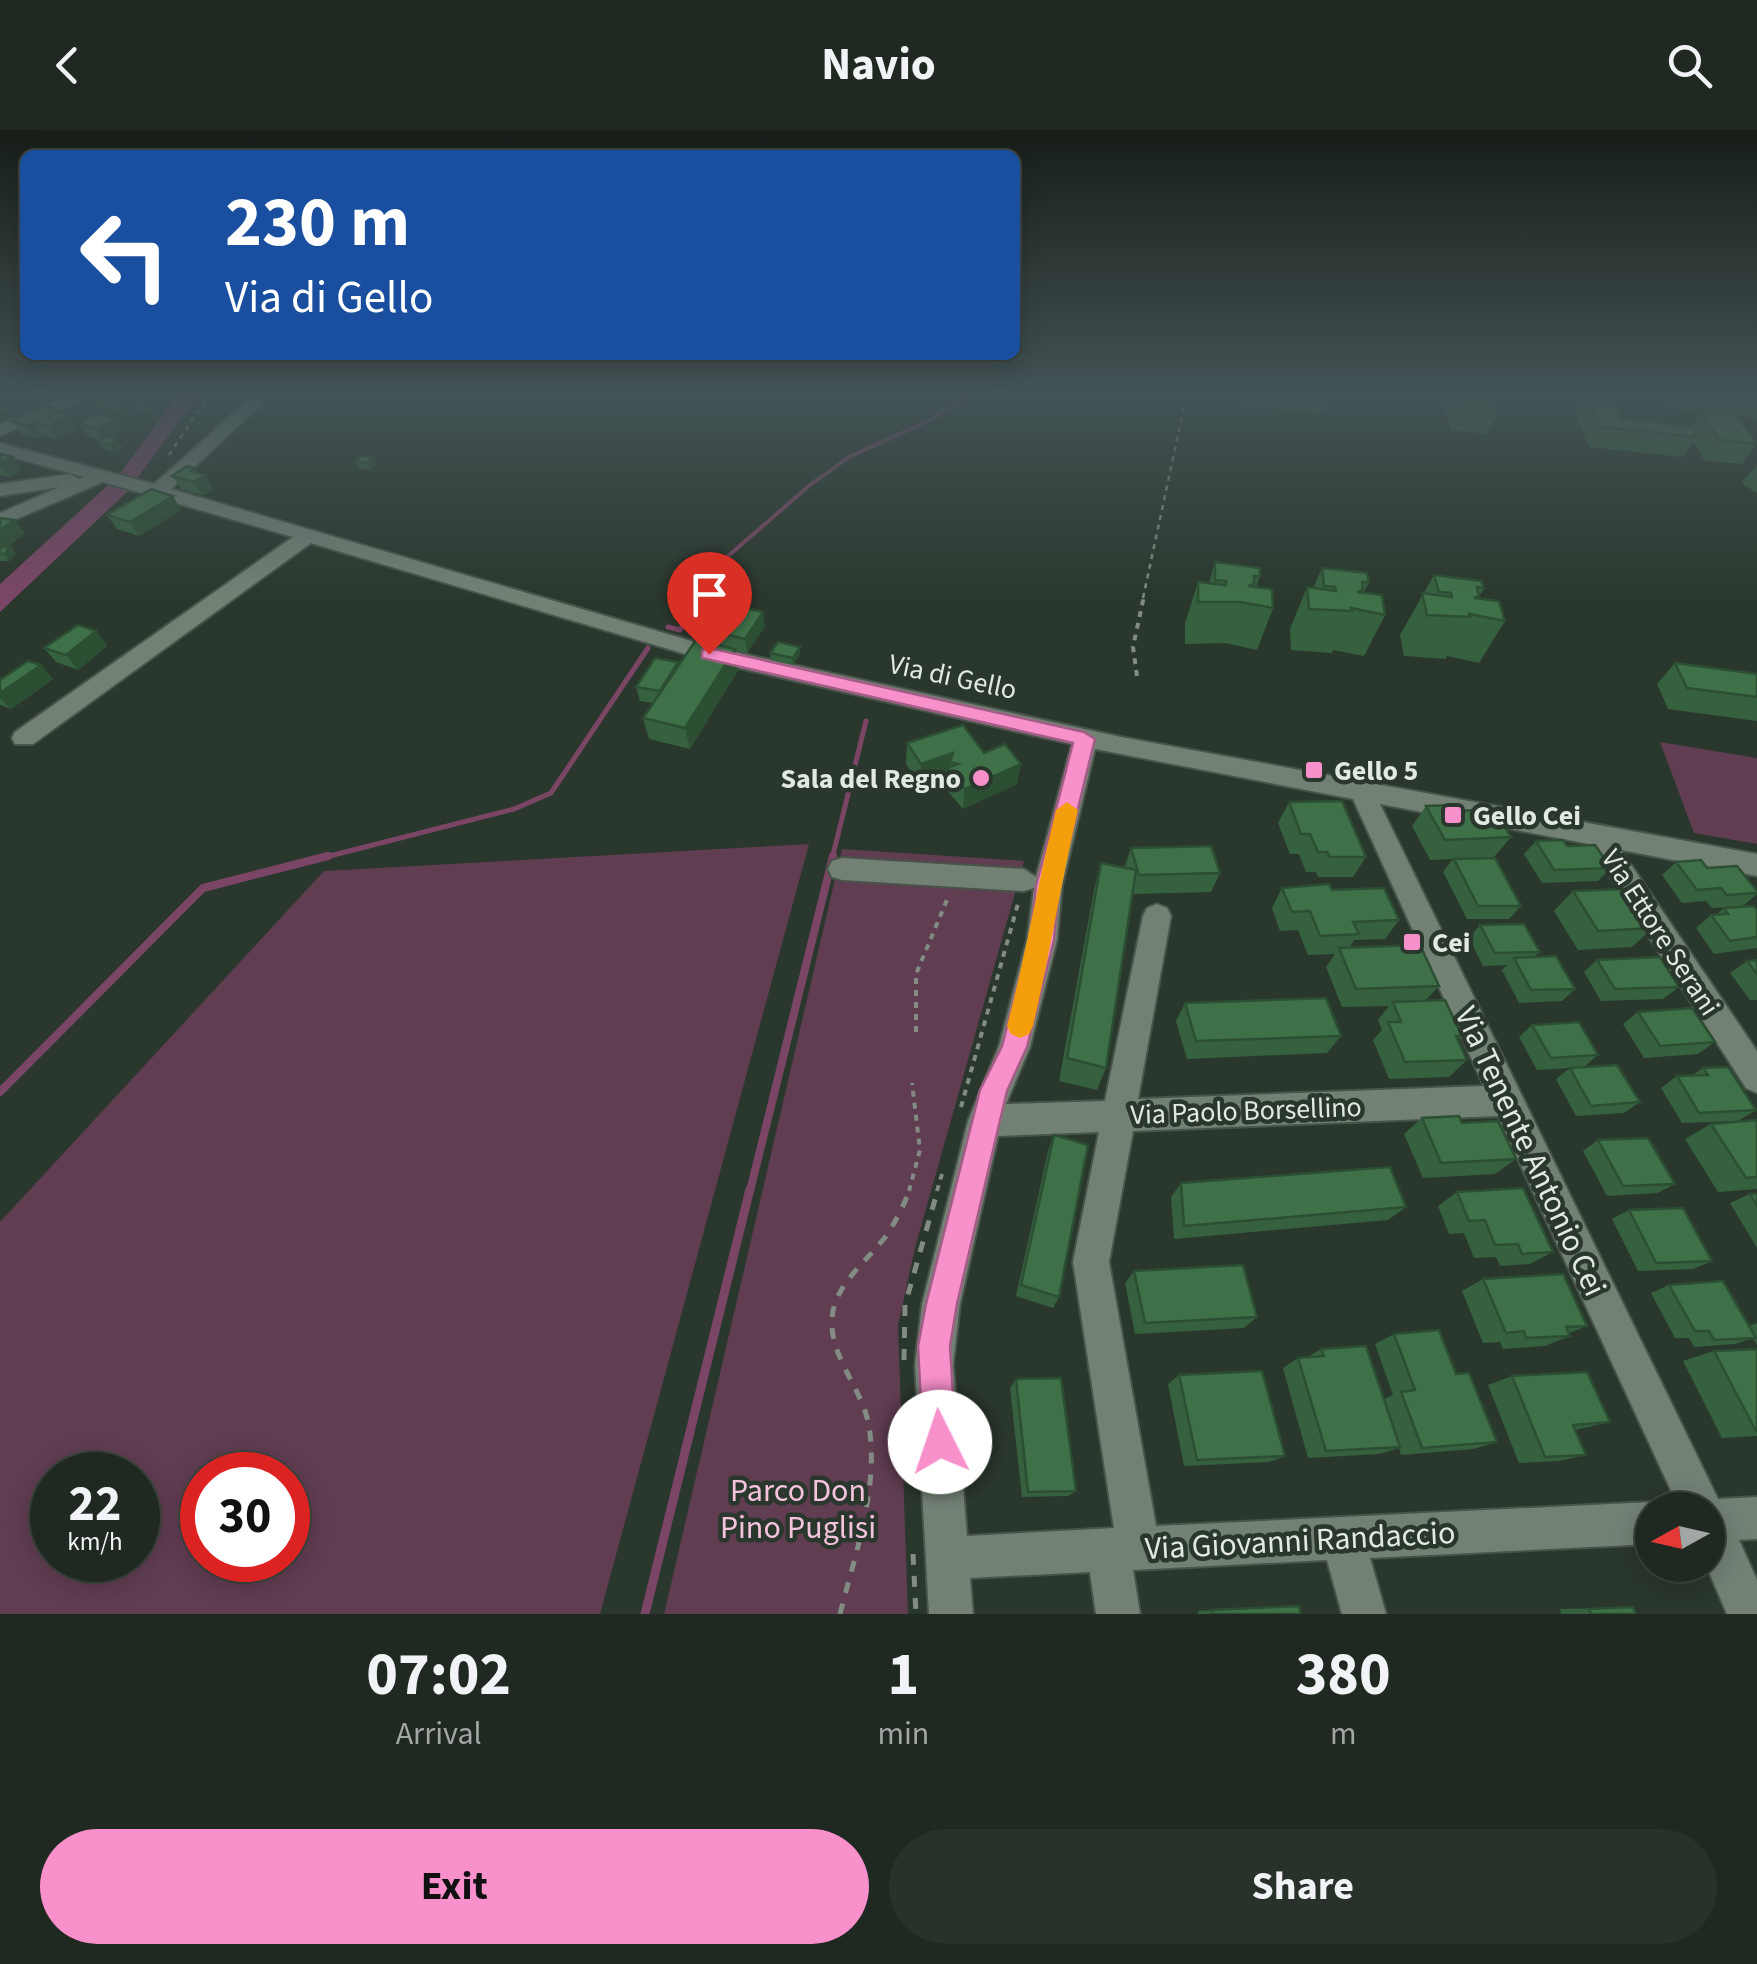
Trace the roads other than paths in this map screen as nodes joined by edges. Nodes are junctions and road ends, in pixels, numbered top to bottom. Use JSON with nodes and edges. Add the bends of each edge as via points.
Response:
{"nodes":[{"id":1,"x":52,"y":462,"type":"edge"},
{"id":2,"x":181,"y":462,"type":"edge"},
{"id":3,"x":103,"y":476,"type":"junction"},
{"id":4,"x":149,"y":489,"type":"junction"},
{"id":5,"x":0,"y":490,"type":"edge"},
{"id":6,"x":0,"y":520,"type":"edge"},
{"id":7,"x":308,"y":536,"type":"junction"},
{"id":8,"x":24,"y":738,"type":"dead end"},
{"id":9,"x":1084,"y":739,"type":"junction"},
{"id":10,"x":1364,"y":790,"type":"junction"},
{"id":11,"x":1597,"y":836,"type":"junction"},
{"id":12,"x":1757,"y":865,"type":"edge"},
{"id":13,"x":842,"y":869,"type":"dead end"},
{"id":14,"x":1024,"y":880,"type":"dead end"},
{"id":15,"x":1157,"y":916,"type":"dead end"},
{"id":16,"x":1757,"y":1078,"type":"edge"},
{"id":17,"x":1507,"y":1100,"type":"junction"},
{"id":18,"x":1118,"y":1115,"type":"junction"},
{"id":19,"x":985,"y":1120,"type":"junction"},
{"id":20,"x":1693,"y":1492,"type":"edge"},
{"id":21,"x":1757,"y":1518,"type":"edge"},
{"id":22,"x":1725,"y":1520,"type":"edge"},
{"id":23,"x":1635,"y":1524,"type":"edge"},
{"id":24,"x":1342,"y":1537,"type":"junction"},
{"id":25,"x":1124,"y":1550,"type":"junction"},
{"id":26,"x":948,"y":1558,"type":"junction"},
{"id":27,"x":1725,"y":1559,"type":"edge"},
{"id":28,"x":951,"y":1614,"type":"edge"},
{"id":29,"x":1118,"y":1614,"type":"edge"},
{"id":30,"x":1364,"y":1614,"type":"edge"},
{"id":31,"x":1750,"y":1614,"type":"edge"}],
"edges":[{"from":1,"to":3,"type":"street","name":"Via di Gello"},
{"from":2,"to":4,"type":"street"},
{"from":3,"to":4,"type":"street","name":"Via di Gello"},
{"from":3,"to":5,"type":"street"},
{"from":3,"to":6,"type":"street"},
{"from":4,"to":7,"type":"street","name":"Via di Gello"},
{"from":7,"to":8,"type":"street"},
{"from":7,"to":9,"type":"street","name":"Via di Gello","via":[[709,654]]},
{"from":9,"to":10,"type":"street","name":"Via di Gello"},
{"from":9,"to":19,"type":"street","via":[[1048,886],[1042,940],[1014,1047]]},
{"from":10,"to":11,"type":"street","name":"Via di Gello"},
{"from":10,"to":17,"type":"street","name":"Via Tenente Antonio Cei"},
{"from":11,"to":12,"type":"street","name":"Via di Gello"},
{"from":11,"to":16,"type":"street","name":"Via Ettore Serani"},
{"from":13,"to":14,"type":"street"},
{"from":15,"to":18,"type":"street"},
{"from":17,"to":18,"type":"street","name":"Via Paolo Borsellino"},
{"from":17,"to":20,"type":"street","name":"Via Tenente Antonio Cei"},
{"from":18,"to":19,"type":"street","name":"Via Paolo Borsellino"},
{"from":18,"to":25,"type":"street","via":[[1091,1262]]},
{"from":19,"to":26,"type":"street","via":[[934,1346]]},
{"from":21,"to":22,"type":"street"},
{"from":23,"to":24,"type":"street","name":"Via Giovanni Randaccio"},
{"from":24,"to":25,"type":"street","name":"Via Giovanni Randaccio"},
{"from":24,"to":30,"type":"street"},
{"from":25,"to":26,"type":"street","name":"Via Giovanni Randaccio"},
{"from":25,"to":29,"type":"street"},
{"from":26,"to":28,"type":"street"},
{"from":27,"to":31,"type":"street"}]}
